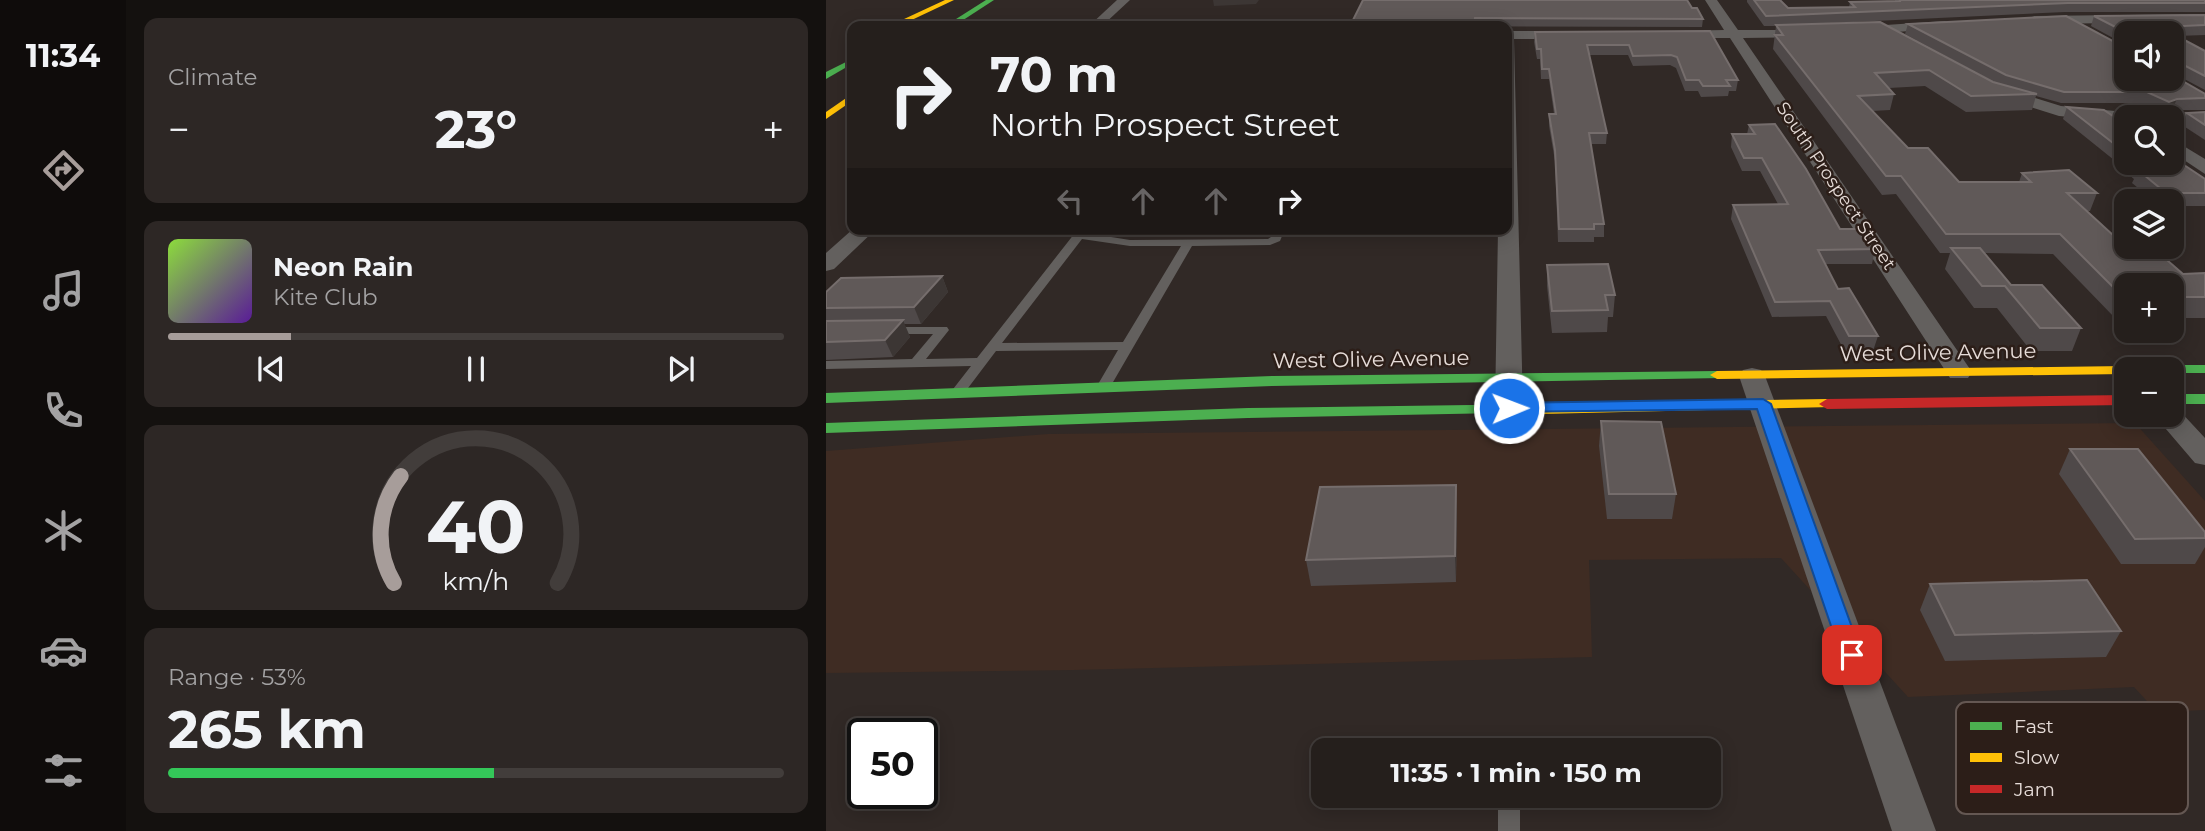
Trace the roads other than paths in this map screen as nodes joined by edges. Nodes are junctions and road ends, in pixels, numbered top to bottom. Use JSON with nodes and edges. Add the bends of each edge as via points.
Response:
{"nodes":[{"id":1,"x":953,"y":0,"type":"edge"},
{"id":2,"x":991,"y":0,"type":"edge"},
{"id":3,"x":1124,"y":0,"type":"edge"},
{"id":4,"x":1712,"y":0,"type":"edge"},
{"id":5,"x":2205,"y":18,"type":"edge"},
{"id":6,"x":2065,"y":19,"type":"junction"},
{"id":7,"x":904,"y":21,"type":"edge"},
{"id":8,"x":918,"y":21,"type":"edge"},
{"id":9,"x":957,"y":21,"type":"edge"},
{"id":10,"x":1101,"y":21,"type":"edge"},
{"id":11,"x":2016,"y":21,"type":"edge"},
{"id":12,"x":1954,"y":24,"type":"edge"},
{"id":13,"x":1882,"y":30,"type":"junction"},
{"id":14,"x":1512,"y":35,"type":"edge"},
{"id":15,"x":1587,"y":35,"type":"edge"},
{"id":16,"x":1653,"y":35,"type":"edge"},
{"id":17,"x":1736,"y":35,"type":"junction"},
{"id":18,"x":2096,"y":37,"type":"edge"},
{"id":19,"x":1905,"y":42,"type":"edge"},
{"id":20,"x":847,"y":48,"type":"edge"},
{"id":21,"x":826,"y":58,"type":"edge"},
{"id":22,"x":847,"y":64,"type":"edge"},
{"id":23,"x":826,"y":76,"type":"edge"},
{"id":24,"x":1985,"y":85,"type":"edge"},
{"id":25,"x":847,"y":91,"type":"edge"},
{"id":26,"x":847,"y":101,"type":"edge"},
{"id":27,"x":826,"y":104,"type":"edge"},
{"id":28,"x":826,"y":116,"type":"edge"},
{"id":29,"x":2114,"y":116,"type":"edge"},
{"id":30,"x":2205,"y":117,"type":"edge"},
{"id":31,"x":2184,"y":118,"type":"edge"},
{"id":32,"x":2184,"y":152,"type":"edge"},
{"id":33,"x":2205,"y":167,"type":"edge"},
{"id":34,"x":859,"y":235,"type":"edge"},
{"id":35,"x":1079,"y":235,"type":"edge"},
{"id":36,"x":1094,"y":235,"type":"edge"},
{"id":37,"x":1278,"y":235,"type":"edge"},
{"id":38,"x":1508,"y":235,"type":"edge"},
{"id":39,"x":1188,"y":243,"type":"junction"},
{"id":40,"x":826,"y":264,"type":"edge"},
{"id":41,"x":878,"y":331,"type":"edge"},
{"id":42,"x":1126,"y":345,"type":"junction"},
{"id":43,"x":993,"y":346,"type":"junction"},
{"id":44,"x":981,"y":362,"type":"junction"},
{"id":45,"x":916,"y":363,"type":"junction"},
{"id":46,"x":826,"y":365,"type":"edge"},
{"id":47,"x":2184,"y":369,"type":"edge"},
{"id":48,"x":2205,"y":369,"type":"edge"},
{"id":49,"x":2114,"y":370,"type":"edge"},
{"id":50,"x":1959,"y":372,"type":"junction"},
{"id":51,"x":1508,"y":378,"type":"junction"},
{"id":52,"x":1104,"y":387,"type":"junction"},
{"id":53,"x":1758,"y":390,"type":"junction"},
{"id":54,"x":993,"y":391,"type":"junction"},
{"id":55,"x":957,"y":393,"type":"junction"},
{"id":56,"x":826,"y":398,"type":"edge"},
{"id":57,"x":2184,"y":399,"type":"edge"},
{"id":58,"x":2205,"y":399,"type":"edge"},
{"id":59,"x":2114,"y":400,"type":"edge"},
{"id":60,"x":1509,"y":408,"type":"junction"},
{"id":61,"x":2179,"y":427,"type":"edge"},
{"id":62,"x":832,"y":428,"type":"edge"},
{"id":63,"x":2205,"y":456,"type":"edge"},
{"id":64,"x":1509,"y":808,"type":"edge"},
{"id":65,"x":1509,"y":831,"type":"edge"},
{"id":66,"x":1914,"y":831,"type":"edge"}],
"edges":[{"from":1,"to":7,"type":"main road"},
{"from":1,"to":8,"type":"main road"},
{"from":2,"to":9,"type":"main road"},
{"from":3,"to":10,"type":"street"},
{"from":4,"to":17,"type":"street","name":"South Prospect Street"},
{"from":5,"to":6,"type":"street"},
{"from":6,"to":11,"type":"street"},
{"from":6,"to":18,"type":"street"},
{"from":12,"to":13,"type":"street"},
{"from":13,"to":17,"type":"street"},
{"from":13,"to":19,"type":"street"},
{"from":14,"to":15,"type":"street"},
{"from":16,"to":17,"type":"street"},
{"from":17,"to":50,"type":"street","name":"South Prospect Street"},
{"from":20,"to":21,"type":"main road"},
{"from":22,"to":23,"type":"main road"},
{"from":24,"to":29,"type":"street","via":[[2059,111]]},
{"from":25,"to":27,"type":"main road"},
{"from":26,"to":28,"type":"main road"},
{"from":30,"to":31,"type":"street"},
{"from":32,"to":33,"type":"street"},
{"from":34,"to":40,"type":"street"},
{"from":35,"to":43,"type":"lane"},
{"from":36,"to":39,"type":"lane","via":[[1130,243]]},
{"from":37,"to":39,"type":"lane","via":[[1270,242]]},
{"from":38,"to":51,"type":"street"},
{"from":39,"to":42,"type":"lane"},
{"from":41,"to":45,"type":"lane","via":[[943,330]]},
{"from":42,"to":43,"type":"lane"},
{"from":42,"to":52,"type":"lane"},
{"from":43,"to":44,"type":"lane"},
{"from":44,"to":45,"type":"lane"},
{"from":44,"to":55,"type":"lane"},
{"from":45,"to":46,"type":"lane"},
{"from":47,"to":48,"type":"main road"},
{"from":49,"to":50,"type":"main road","name":"West Olive Avenue"},
{"from":50,"to":53,"type":"main road","name":"West Olive Avenue"},
{"from":51,"to":52,"type":"main road","name":"West Olive Avenue"},
{"from":51,"to":53,"type":"main road","name":"West Olive Avenue"},
{"from":51,"to":60,"type":"street"},
{"from":52,"to":54,"type":"main road","name":"West Olive Avenue"},
{"from":53,"to":59,"type":"main road","name":"West Olive Avenue"},
{"from":53,"to":60,"type":"main road","name":"West Olive Avenue"},
{"from":53,"to":66,"type":"street"},
{"from":54,"to":55,"type":"main road","name":"West Olive Avenue"},
{"from":54,"to":62,"type":"main road","via":[[951,406],[858,415]]},
{"from":55,"to":56,"type":"main road","name":"West Olive Avenue"},
{"from":57,"to":58,"type":"main road"},
{"from":60,"to":62,"type":"main road","name":"West Olive Avenue"},
{"from":61,"to":63,"type":"street"},
{"from":64,"to":65,"type":"lane"}]}
